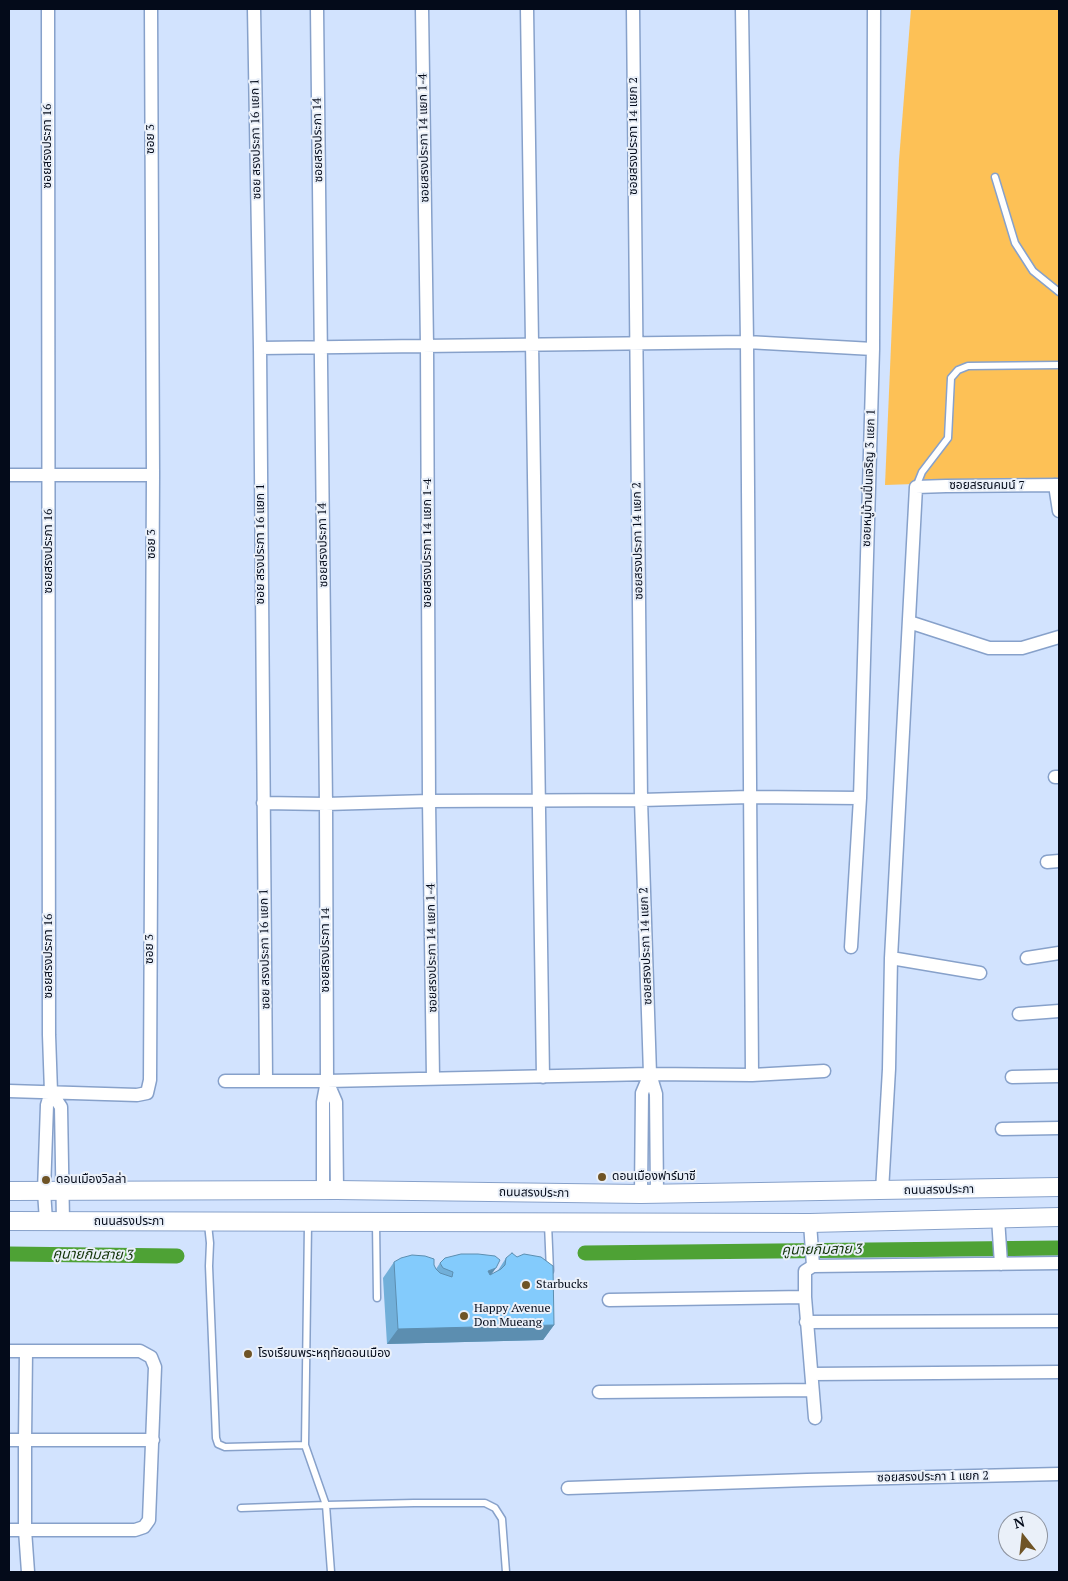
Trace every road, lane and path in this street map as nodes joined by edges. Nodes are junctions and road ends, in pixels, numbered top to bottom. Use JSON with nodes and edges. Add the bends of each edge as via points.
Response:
{"nodes":[{"id":1,"x":48,"y":9,"type":"edge"},
{"id":2,"x":151,"y":9,"type":"edge"},
{"id":3,"x":254,"y":9,"type":"edge"},
{"id":4,"x":317,"y":9,"type":"edge"},
{"id":5,"x":422,"y":9,"type":"edge"},
{"id":6,"x":527,"y":9,"type":"edge"},
{"id":7,"x":633,"y":9,"type":"edge"},
{"id":8,"x":742,"y":9,"type":"edge"},
{"id":9,"x":874,"y":9,"type":"edge"},
{"id":10,"x":995,"y":177,"type":"dead end"},
{"id":11,"x":1059,"y":292,"type":"edge"},
{"id":12,"x":747,"y":342,"type":"junction"},
{"id":13,"x":636,"y":344,"type":"junction"},
{"id":14,"x":531,"y":345,"type":"junction"},
{"id":15,"x":426,"y":346,"type":"junction"},
{"id":16,"x":260,"y":348,"type":"junction"},
{"id":17,"x":321,"y":348,"type":"junction"},
{"id":18,"x":873,"y":349,"type":"junction"},
{"id":19,"x":1059,"y":365,"type":"edge"},
{"id":20,"x":9,"y":475,"type":"edge"},
{"id":21,"x":153,"y":475,"type":"junction"},
{"id":22,"x":49,"y":476,"type":"junction"},
{"id":23,"x":1057,"y":485,"type":"edge"},
{"id":24,"x":916,"y":487,"type":"junction"},
{"id":25,"x":1059,"y":511,"type":"edge"},
{"id":26,"x":909,"y":622,"type":"junction"},
{"id":27,"x":1059,"y":637,"type":"edge"},
{"id":28,"x":750,"y":798,"type":"junction"},
{"id":29,"x":860,"y":798,"type":"junction"},
{"id":30,"x":641,"y":800,"type":"junction"},
{"id":31,"x":429,"y":801,"type":"junction"},
{"id":32,"x":539,"y":801,"type":"junction"},
{"id":33,"x":263,"y":804,"type":"junction"},
{"id":34,"x":326,"y":804,"type":"junction"},
{"id":35,"x":851,"y":947,"type":"dead end"},
{"id":36,"x":1059,"y":952,"type":"edge"},
{"id":37,"x":891,"y":958,"type":"junction"},
{"id":38,"x":1027,"y":958,"type":"dead end"},
{"id":39,"x":980,"y":974,"type":"dead end"},
{"id":40,"x":1059,"y":1010,"type":"edge"},
{"id":41,"x":1019,"y":1014,"type":"dead end"},
{"id":42,"x":824,"y":1071,"type":"dead end"},
{"id":43,"x":650,"y":1074,"type":"junction"},
{"id":44,"x":752,"y":1075,"type":"junction"},
{"id":45,"x":1059,"y":1076,"type":"edge"},
{"id":46,"x":543,"y":1077,"type":"junction"},
{"id":47,"x":1012,"y":1077,"type":"dead end"},
{"id":48,"x":433,"y":1078,"type":"junction"},
{"id":49,"x":266,"y":1080,"type":"junction"},
{"id":50,"x":225,"y":1081,"type":"dead end"},
{"id":51,"x":327,"y":1081,"type":"junction"},
{"id":52,"x":9,"y":1091,"type":"edge"},
{"id":53,"x":51,"y":1092,"type":"junction"},
{"id":54,"x":1059,"y":1128,"type":"edge"},
{"id":55,"x":1002,"y":1129,"type":"dead end"},
{"id":56,"x":1059,"y":1186,"type":"edge"},
{"id":57,"x":62,"y":1190,"type":"junction"},
{"id":58,"x":330,"y":1190,"type":"junction"},
{"id":59,"x":9,"y":1191,"type":"edge"},
{"id":60,"x":44,"y":1191,"type":"junction"},
{"id":61,"x":882,"y":1191,"type":"junction"},
{"id":62,"x":649,"y":1194,"type":"junction"},
{"id":63,"x":1059,"y":1217,"type":"edge"},
{"id":64,"x":998,"y":1218,"type":"junction"},
{"id":65,"x":9,"y":1221,"type":"edge"},
{"id":66,"x":54,"y":1221,"type":"junction"},
{"id":67,"x":308,"y":1222,"type":"junction"},
{"id":68,"x":376,"y":1222,"type":"junction"},
{"id":69,"x":207,"y":1223,"type":"junction"},
{"id":70,"x":548,"y":1223,"type":"junction"},
{"id":71,"x":810,"y":1230,"type":"junction"},
{"id":72,"x":812,"y":1260,"type":"junction"},
{"id":73,"x":1001,"y":1260,"type":"junction"},
{"id":74,"x":1059,"y":1263,"type":"edge"},
{"id":75,"x":550,"y":1275,"type":"edge"},
{"id":76,"x":804,"y":1297,"type":"junction"},
{"id":77,"x":377,"y":1298,"type":"dead end"},
{"id":78,"x":609,"y":1300,"type":"dead end"},
{"id":79,"x":1059,"y":1321,"type":"edge"},
{"id":80,"x":806,"y":1322,"type":"junction"},
{"id":81,"x":9,"y":1351,"type":"edge"},
{"id":82,"x":26,"y":1351,"type":"junction"},
{"id":83,"x":1059,"y":1372,"type":"edge"},
{"id":84,"x":812,"y":1374,"type":"junction"},
{"id":85,"x":812,"y":1390,"type":"junction"},
{"id":86,"x":599,"y":1392,"type":"dead end"},
{"id":87,"x":814,"y":1418,"type":"dead end"},
{"id":88,"x":9,"y":1440,"type":"edge"},
{"id":89,"x":24,"y":1440,"type":"junction"},
{"id":90,"x":153,"y":1440,"type":"junction"},
{"id":91,"x":305,"y":1445,"type":"junction"},
{"id":92,"x":1059,"y":1474,"type":"edge"},
{"id":93,"x":568,"y":1488,"type":"dead end"},
{"id":94,"x":326,"y":1505,"type":"junction"},
{"id":95,"x":241,"y":1508,"type":"dead end"},
{"id":96,"x":9,"y":1530,"type":"edge"},
{"id":97,"x":25,"y":1530,"type":"junction"},
{"id":98,"x":28,"y":1572,"type":"edge"},
{"id":99,"x":332,"y":1572,"type":"edge"},
{"id":100,"x":506,"y":1572,"type":"edge"}],
"edges":[{"from":1,"to":22,"type":"street","name":"ซอยสรงประภา 16"},
{"from":2,"to":21,"type":"street","name":"ซอย 3"},
{"from":3,"to":16,"type":"street","name":"ซอย สรงประภา 16 แยก 1"},
{"from":4,"to":17,"type":"street","name":"ซอยสรงประภา 14"},
{"from":5,"to":15,"type":"street","name":"ซอยสรงประภา 14 แยก 1-4"},
{"from":6,"to":14,"type":"street"},
{"from":7,"to":13,"type":"street","name":"ซอยสรงประภา 14 แยก 2"},
{"from":8,"to":12,"type":"street"},
{"from":9,"to":18,"type":"street","name":"ซอยหมู่บ้านปิ่นเจริญ 3 แยก 1"},
{"from":10,"to":11,"type":"lane","via":[[1014,243],[1034,271]]},
{"from":12,"to":13,"type":"street"},
{"from":12,"to":18,"type":"street"},
{"from":12,"to":28,"type":"street"},
{"from":13,"to":14,"type":"street"},
{"from":13,"to":30,"type":"street","name":"ซอยสรงประภา 14 แยก 2"},
{"from":14,"to":15,"type":"street"},
{"from":14,"to":32,"type":"street"},
{"from":15,"to":17,"type":"street"},
{"from":15,"to":31,"type":"street","name":"ซอยสรงประภา 14 แยก 1-4"},
{"from":16,"to":17,"type":"street"},
{"from":16,"to":33,"type":"street","name":"ซอย สรงประภา 16 แยก 1"},
{"from":17,"to":34,"type":"street","name":"ซอยสรงประภา 14"},
{"from":18,"to":29,"type":"street","name":"ซอยหมู่บ้านปิ่นเจริญ 3 แยก 1"},
{"from":19,"to":24,"type":"lane","via":[[968,366],[958,370],[952,378],[948,438],[922,472]]},
{"from":20,"to":22,"type":"street"},
{"from":21,"to":22,"type":"street"},
{"from":21,"to":53,"type":"street","name":"ซอย 3","via":[[150,1080],[147,1093],[137,1095]]},
{"from":22,"to":53,"type":"street","name":"ซอยสรงประภา 16"},
{"from":23,"to":24,"type":"street","name":"ซอยสรณคมน์ 7"},
{"from":23,"to":25,"type":"street"},
{"from":24,"to":26,"type":"street"},
{"from":26,"to":27,"type":"street","via":[[988,648],[1022,648]]},
{"from":26,"to":37,"type":"street"},
{"from":28,"to":29,"type":"street"},
{"from":28,"to":30,"type":"street"},
{"from":28,"to":44,"type":"street"},
{"from":29,"to":35,"type":"street","name":"ซอยหมู่บ้านปิ่นเจริญ 3 แยก 1"},
{"from":30,"to":32,"type":"street"},
{"from":30,"to":43,"type":"street","name":"ซอยสรงประภา 14 แยก 2"},
{"from":31,"to":32,"type":"street"},
{"from":31,"to":34,"type":"street"},
{"from":31,"to":48,"type":"street","name":"ซอยสรงประภา 14 แยก 1-4"},
{"from":32,"to":46,"type":"street"},
{"from":33,"to":34,"type":"street"},
{"from":33,"to":49,"type":"street","name":"ซอย สรงประภา 16 แยก 1"},
{"from":34,"to":51,"type":"street","name":"ซอยสรงประภา 14"},
{"from":36,"to":38,"type":"street"},
{"from":37,"to":39,"type":"street"},
{"from":37,"to":61,"type":"street"},
{"from":40,"to":41,"type":"street"},
{"from":42,"to":44,"type":"street"},
{"from":43,"to":44,"type":"street"},
{"from":43,"to":46,"type":"street"},
{"from":43,"to":62,"type":"street","via":[[642,1094]]},
{"from":45,"to":47,"type":"street"},
{"from":46,"to":48,"type":"street"},
{"from":48,"to":51,"type":"street"},
{"from":49,"to":50,"type":"street"},
{"from":49,"to":51,"type":"street"},
{"from":51,"to":58,"type":"street","name":"ซอยสรงประภา 14","via":[[323,1102]]},
{"from":52,"to":53,"type":"street"},
{"from":53,"to":57,"type":"street","via":[[61,1107]]},
{"from":53,"to":60,"type":"street","via":[[47,1105]]},
{"from":54,"to":55,"type":"street"},
{"from":56,"to":61,"type":"main road","name":"ถนนสรงประภา"},
{"from":57,"to":58,"type":"main road","name":"ถนนสรงประภา"},
{"from":57,"to":60,"type":"main road","name":"ถนนสรงประภา"},
{"from":57,"to":66,"type":"street"},
{"from":58,"to":62,"type":"main road","name":"ถนนสรงประภา"},
{"from":59,"to":60,"type":"main road","name":"ถนนสรงประภา"},
{"from":60,"to":66,"type":"street"},
{"from":61,"to":62,"type":"main road","name":"ถนนสรงประภา"},
{"from":63,"to":64,"type":"main road","name":"ถนนสรงประภา"},
{"from":64,"to":71,"type":"main road","name":"ถนนสรงประภา"},
{"from":64,"to":73,"type":"street"},
{"from":65,"to":66,"type":"main road","name":"ถนนสรงประภา"},
{"from":66,"to":69,"type":"main road","name":"ถนนสรงประภา"},
{"from":67,"to":68,"type":"main road","name":"ถนนสรงประภา"},
{"from":67,"to":69,"type":"main road","name":"ถนนสรงประภา"},
{"from":67,"to":91,"type":"lane"},
{"from":68,"to":70,"type":"main road","name":"ถนนสรงประภา"},
{"from":68,"to":77,"type":"lane"},
{"from":69,"to":91,"type":"lane","via":[[218,1444],[225,1447]]},
{"from":70,"to":71,"type":"main road","name":"ถนนสรงประภา"},
{"from":70,"to":75,"type":"lane"},
{"from":71,"to":72,"type":"street"},
{"from":72,"to":73,"type":"street"},
{"from":72,"to":76,"type":"street","via":[[805,1271]]},
{"from":73,"to":74,"type":"street"},
{"from":76,"to":78,"type":"street"},
{"from":76,"to":80,"type":"street"},
{"from":79,"to":80,"type":"street"},
{"from":80,"to":84,"type":"street"},
{"from":81,"to":82,"type":"street"},
{"from":82,"to":89,"type":"street"},
{"from":82,"to":90,"type":"street","via":[[140,1351],[151,1357],[155,1367]]},
{"from":83,"to":84,"type":"street"},
{"from":84,"to":85,"type":"street"},
{"from":85,"to":86,"type":"street"},
{"from":85,"to":87,"type":"street"},
{"from":88,"to":89,"type":"street"},
{"from":89,"to":90,"type":"street"},
{"from":89,"to":97,"type":"street"},
{"from":90,"to":97,"type":"street","via":[[149,1520],[144,1527],[135,1530]]},
{"from":91,"to":94,"type":"lane"},
{"from":92,"to":93,"type":"street","name":"ซอยสรงประภา 1 แยก 2"},
{"from":94,"to":95,"type":"lane"},
{"from":94,"to":99,"type":"lane"},
{"from":94,"to":100,"type":"lane","via":[[485,1503],[495,1508],[502,1519]]},
{"from":96,"to":97,"type":"street"},
{"from":97,"to":98,"type":"street"}]}
